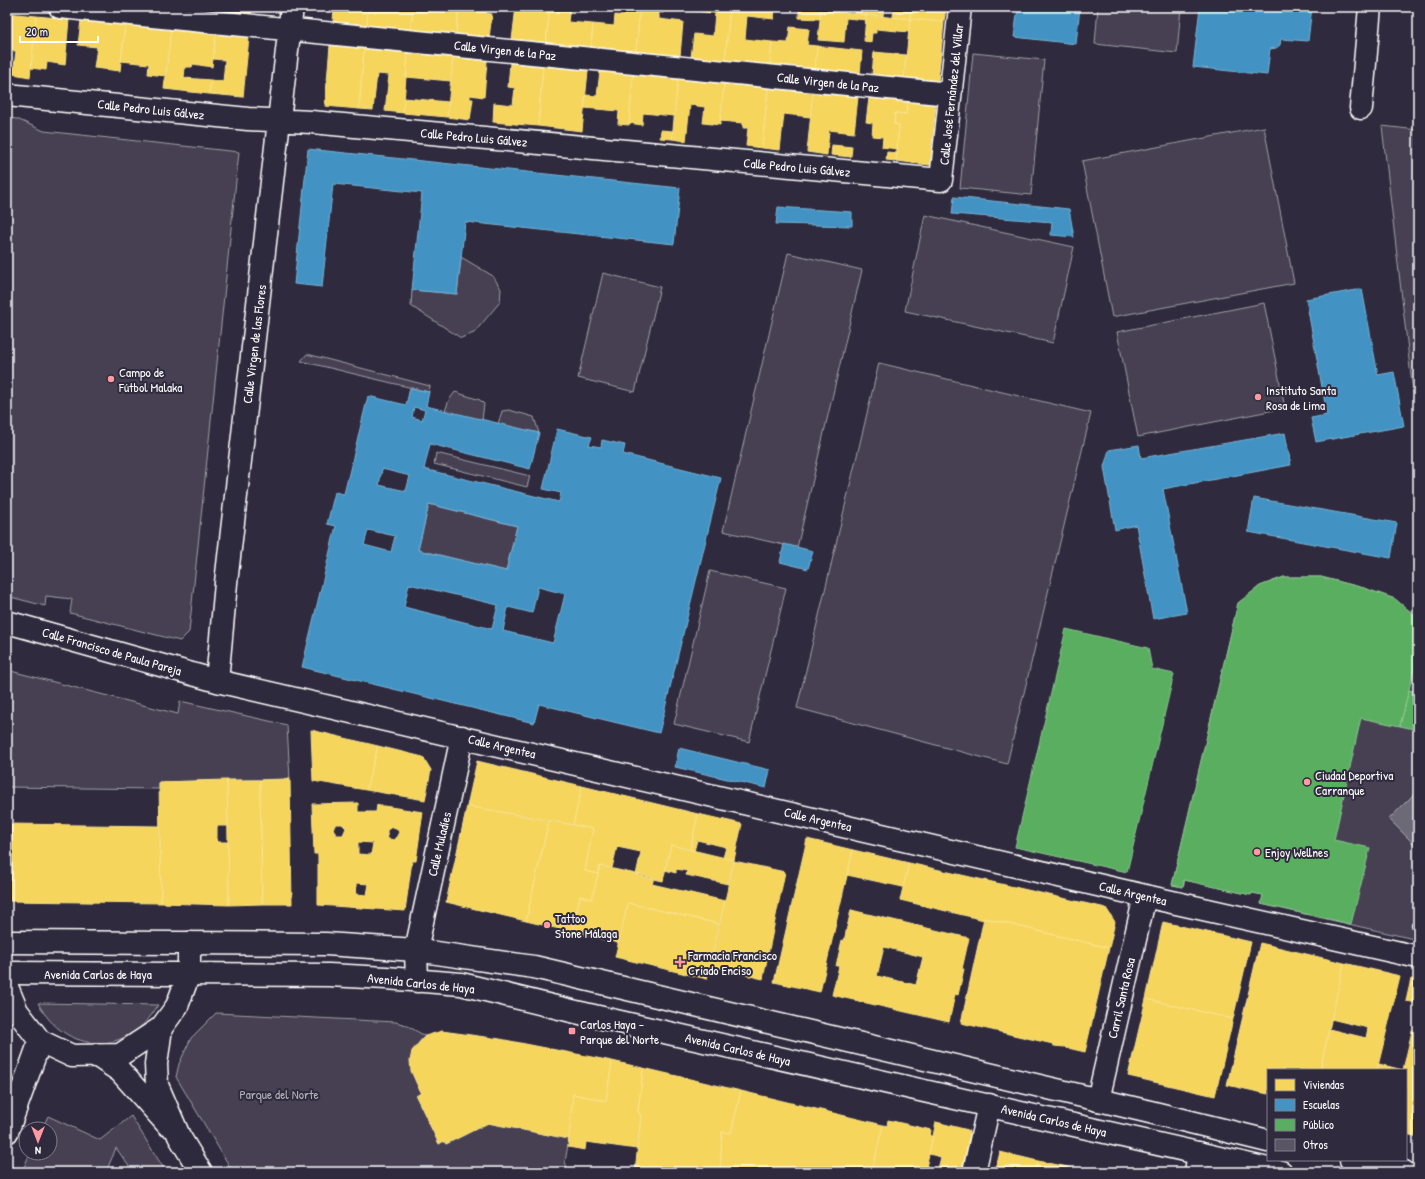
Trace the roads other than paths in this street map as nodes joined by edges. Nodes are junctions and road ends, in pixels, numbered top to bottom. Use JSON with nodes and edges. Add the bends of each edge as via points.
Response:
{"nodes":[{"id":1,"x":60,"y":7,"type":"edge"},
{"id":2,"x":292,"y":7,"type":"edge"},
{"id":3,"x":960,"y":7,"type":"edge"},
{"id":4,"x":1370,"y":7,"type":"edge"},
{"id":5,"x":290,"y":29,"type":"junction"},
{"id":6,"x":950,"y":94,"type":"junction"},
{"id":7,"x":7,"y":95,"type":"edge"},
{"id":8,"x":1361,"y":108,"type":"dead end"},
{"id":9,"x":280,"y":120,"type":"junction"},
{"id":10,"x":941,"y":180,"type":"joint"},
{"id":11,"x":7,"y":622,"type":"edge"},
{"id":12,"x":217,"y":681,"type":"junction"},
{"id":13,"x":462,"y":737,"type":"junction"},
{"id":14,"x":1145,"y":896,"type":"junction"},
{"id":15,"x":7,"y":942,"type":"edge"},
{"id":16,"x":189,"y":944,"type":"junction"},
{"id":17,"x":416,"y":950,"type":"junction"},
{"id":18,"x":1418,"y":957,"type":"edge"},
{"id":19,"x":7,"y":973,"type":"edge"},
{"id":20,"x":189,"y":974,"type":"junction"},
{"id":21,"x":417,"y":981,"type":"junction"},
{"id":22,"x":7,"y":987,"type":"edge"},
{"id":23,"x":161,"y":1028,"type":"junction"},
{"id":24,"x":40,"y":1041,"type":"junction"},
{"id":25,"x":96,"y":1055,"type":"junction"},
{"id":26,"x":1098,"y":1100,"type":"junction"},
{"id":27,"x":989,"y":1105,"type":"junction"},
{"id":28,"x":7,"y":1132,"type":"edge"},
{"id":29,"x":179,"y":1136,"type":"junction"},
{"id":30,"x":1267,"y":1141,"type":"edge"},
{"id":31,"x":1355,"y":1161,"type":"edge"},
{"id":32,"x":1198,"y":1162,"type":"edge"},
{"id":33,"x":201,"y":1172,"type":"edge"},
{"id":34,"x":974,"y":1172,"type":"edge"},
{"id":35,"x":1281,"y":1172,"type":"edge"},
{"id":36,"x":1404,"y":1172,"type":"edge"}],
"edges":[{"from":1,"to":5,"type":"street","name":"Calle Virgen de la Paz"},
{"from":2,"to":5,"type":"street","name":"Calle Virgen de las Flores"},
{"from":3,"to":6,"type":"street","name":"Calle José Fernández del Villar"},
{"from":4,"to":8,"type":"street"},
{"from":5,"to":6,"type":"street","name":"Calle Virgen de la Paz"},
{"from":5,"to":9,"type":"street","name":"Calle Virgen de las Flores"},
{"from":6,"to":10,"type":"street","name":"Calle José Fernández del Villar"},
{"from":7,"to":9,"type":"street","name":"Calle Pedro Luis Gálvez"},
{"from":9,"to":10,"type":"street","name":"Calle Pedro Luis Gálvez"},
{"from":9,"to":12,"type":"street","name":"Calle Virgen de las Flores"},
{"from":11,"to":12,"type":"street","name":"Calle Francisco de Paula Pareja"},
{"from":12,"to":13,"type":"street","name":"Calle Argentea"},
{"from":13,"to":14,"type":"street","name":"Calle Argentea"},
{"from":13,"to":17,"type":"street","name":"Calle Muladíes"},
{"from":14,"to":18,"type":"street","name":"Calle Argentea"},
{"from":14,"to":26,"type":"street","name":"Carril Santa Rosa"},
{"from":15,"to":16,"type":"street"},
{"from":16,"to":17,"type":"street","via":[[326,944]]},
{"from":16,"to":20,"type":"street"},
{"from":17,"to":21,"type":"street","name":"Calle Muladíes"},
{"from":17,"to":26,"type":"street","via":[[534,967]]},
{"from":19,"to":20,"type":"street","name":"Avenida Carlos de Haya"},
{"from":20,"to":21,"type":"street","name":"Avenida Carlos de Haya","via":[[329,975]]},
{"from":20,"to":23,"type":"street","via":[[177,1006]]},
{"from":21,"to":27,"type":"street","name":"Avenida Carlos de Haya","via":[[461,984]]},
{"from":22,"to":24,"type":"street","via":[[17,1011]]},
{"from":23,"to":25,"type":"street","via":[[120,1055]]},
{"from":23,"to":29,"type":"street","via":[[156,1064],[157,1085]]},
{"from":24,"to":25,"type":"street","via":[[72,1056]]},
{"from":24,"to":28,"type":"street"},
{"from":25,"to":29,"type":"street","via":[[120,1071]]},
{"from":26,"to":30,"type":"street"},
{"from":27,"to":32,"type":"street","name":"Avenida Carlos de Haya"},
{"from":27,"to":34,"type":"street"},
{"from":29,"to":33,"type":"street"},
{"from":31,"to":36,"type":"street"},
{"from":32,"to":35,"type":"street","name":"Avenida Carlos de Haya"}]}
